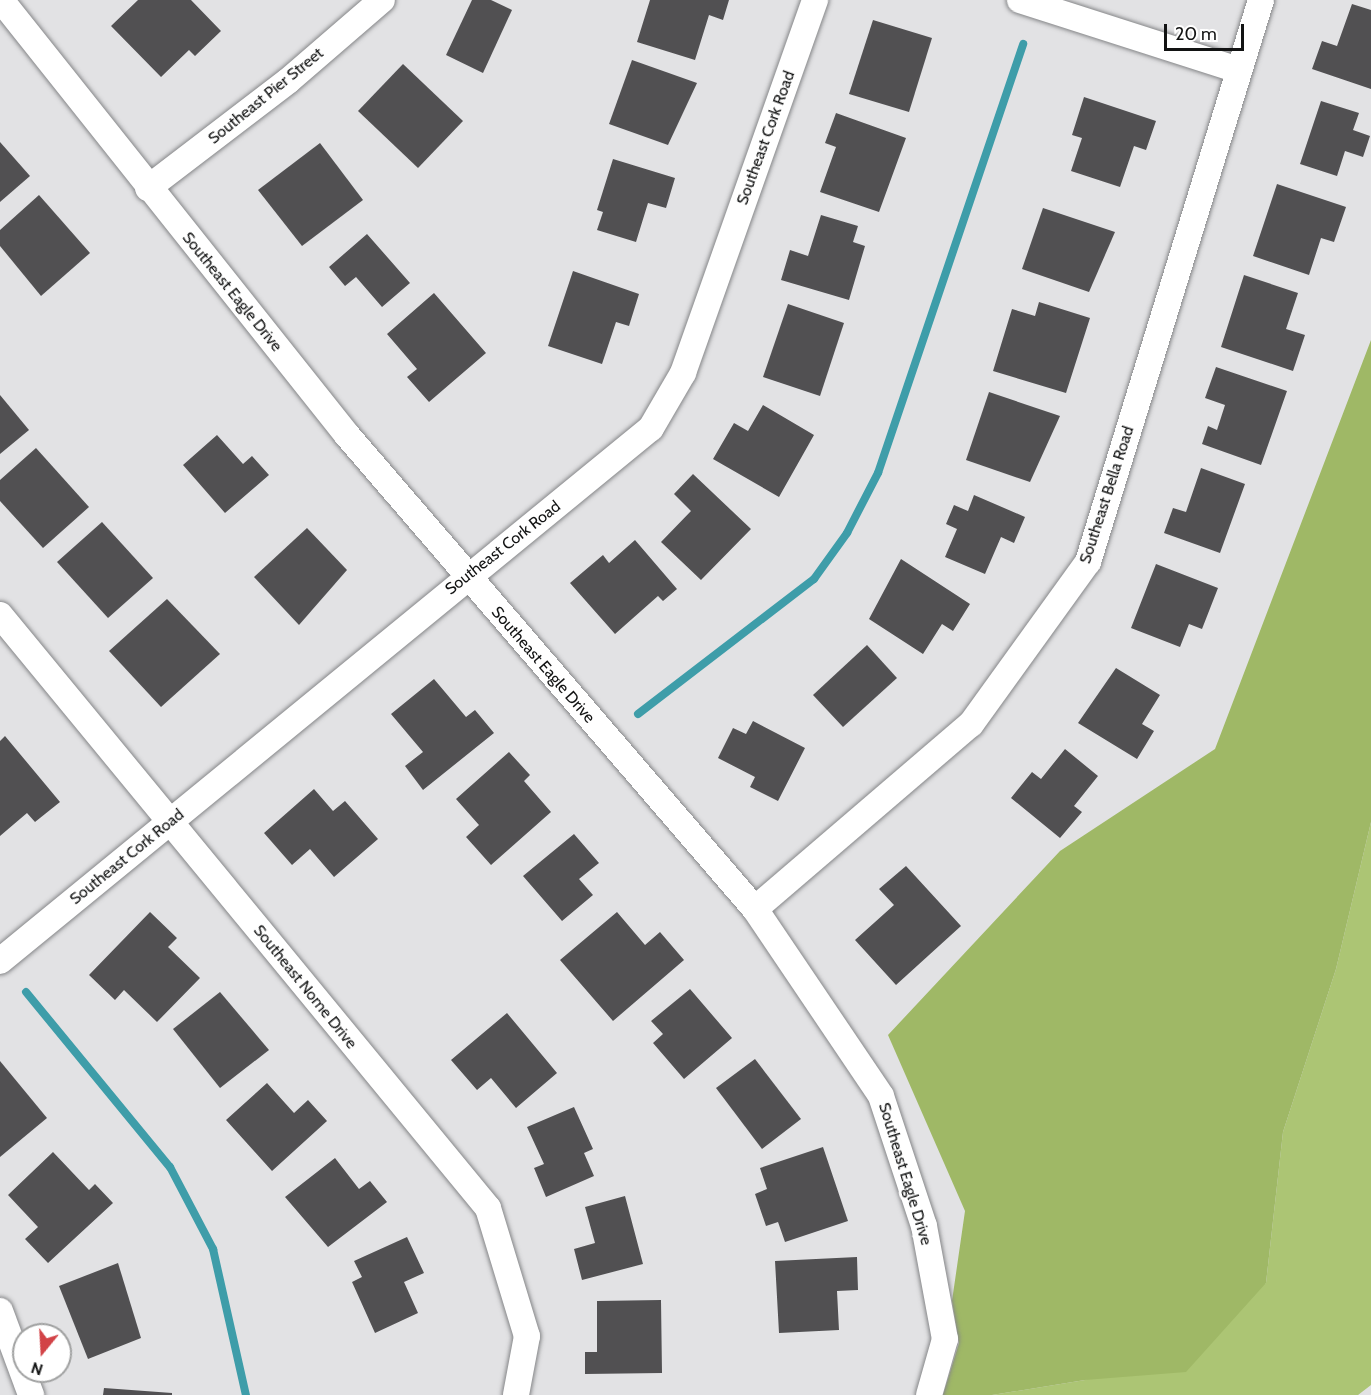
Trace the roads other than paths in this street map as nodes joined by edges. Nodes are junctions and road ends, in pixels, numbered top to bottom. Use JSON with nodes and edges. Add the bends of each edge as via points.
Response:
{"nodes":[{"id":1,"x":1,"y":0,"type":"edge"},
{"id":2,"x":382,"y":0,"type":"edge"},
{"id":3,"x":815,"y":0,"type":"edge"},
{"id":4,"x":1020,"y":0,"type":"edge"},
{"id":5,"x":1261,"y":0,"type":"edge"},
{"id":6,"x":1238,"y":70,"type":"junction"},
{"id":7,"x":148,"y":188,"type":"junction"},
{"id":8,"x":466,"y":576,"type":"junction"},
{"id":9,"x":0,"y":615,"type":"edge"},
{"id":10,"x":172,"y":821,"type":"junction"},
{"id":11,"x":755,"y":909,"type":"junction"},
{"id":12,"x":0,"y":961,"type":"edge"},
{"id":13,"x":0,"y":1311,"type":"edge"},
{"id":14,"x":31,"y":1395,"type":"edge"},
{"id":15,"x":516,"y":1395,"type":"edge"},
{"id":16,"x":929,"y":1395,"type":"edge"}],
"edges":[{"from":1,"to":7,"type":"street","name":"Southeast Eagle Drive"},
{"from":2,"to":7,"type":"street","name":"Southeast Pier Street"},
{"from":3,"to":8,"type":"street","name":"Southeast Cork Road","via":[[671,398],[651,428],[622,454]]},
{"from":4,"to":6,"type":"street"},
{"from":5,"to":6,"type":"street","name":"Southeast Bella Road"},
{"from":6,"to":11,"type":"street","name":"Southeast Bella Road","via":[[1088,562],[971,724]]},
{"from":7,"to":8,"type":"street","name":"Southeast Eagle Drive"},
{"from":8,"to":10,"type":"street","name":"Southeast Cork Road"},
{"from":8,"to":11,"type":"street","name":"Southeast Eagle Drive"},
{"from":9,"to":10,"type":"street","name":"Southeast Nome Drive"},
{"from":10,"to":12,"type":"street","name":"Southeast Cork Road"},
{"from":10,"to":15,"type":"street","name":"Southeast Nome Drive","via":[[488,1208],[527,1336]]},
{"from":11,"to":16,"type":"street","name":"Southeast Eagle Drive","via":[[881,1096],[924,1226],[945,1339]]},
{"from":13,"to":14,"type":"street"}]}
